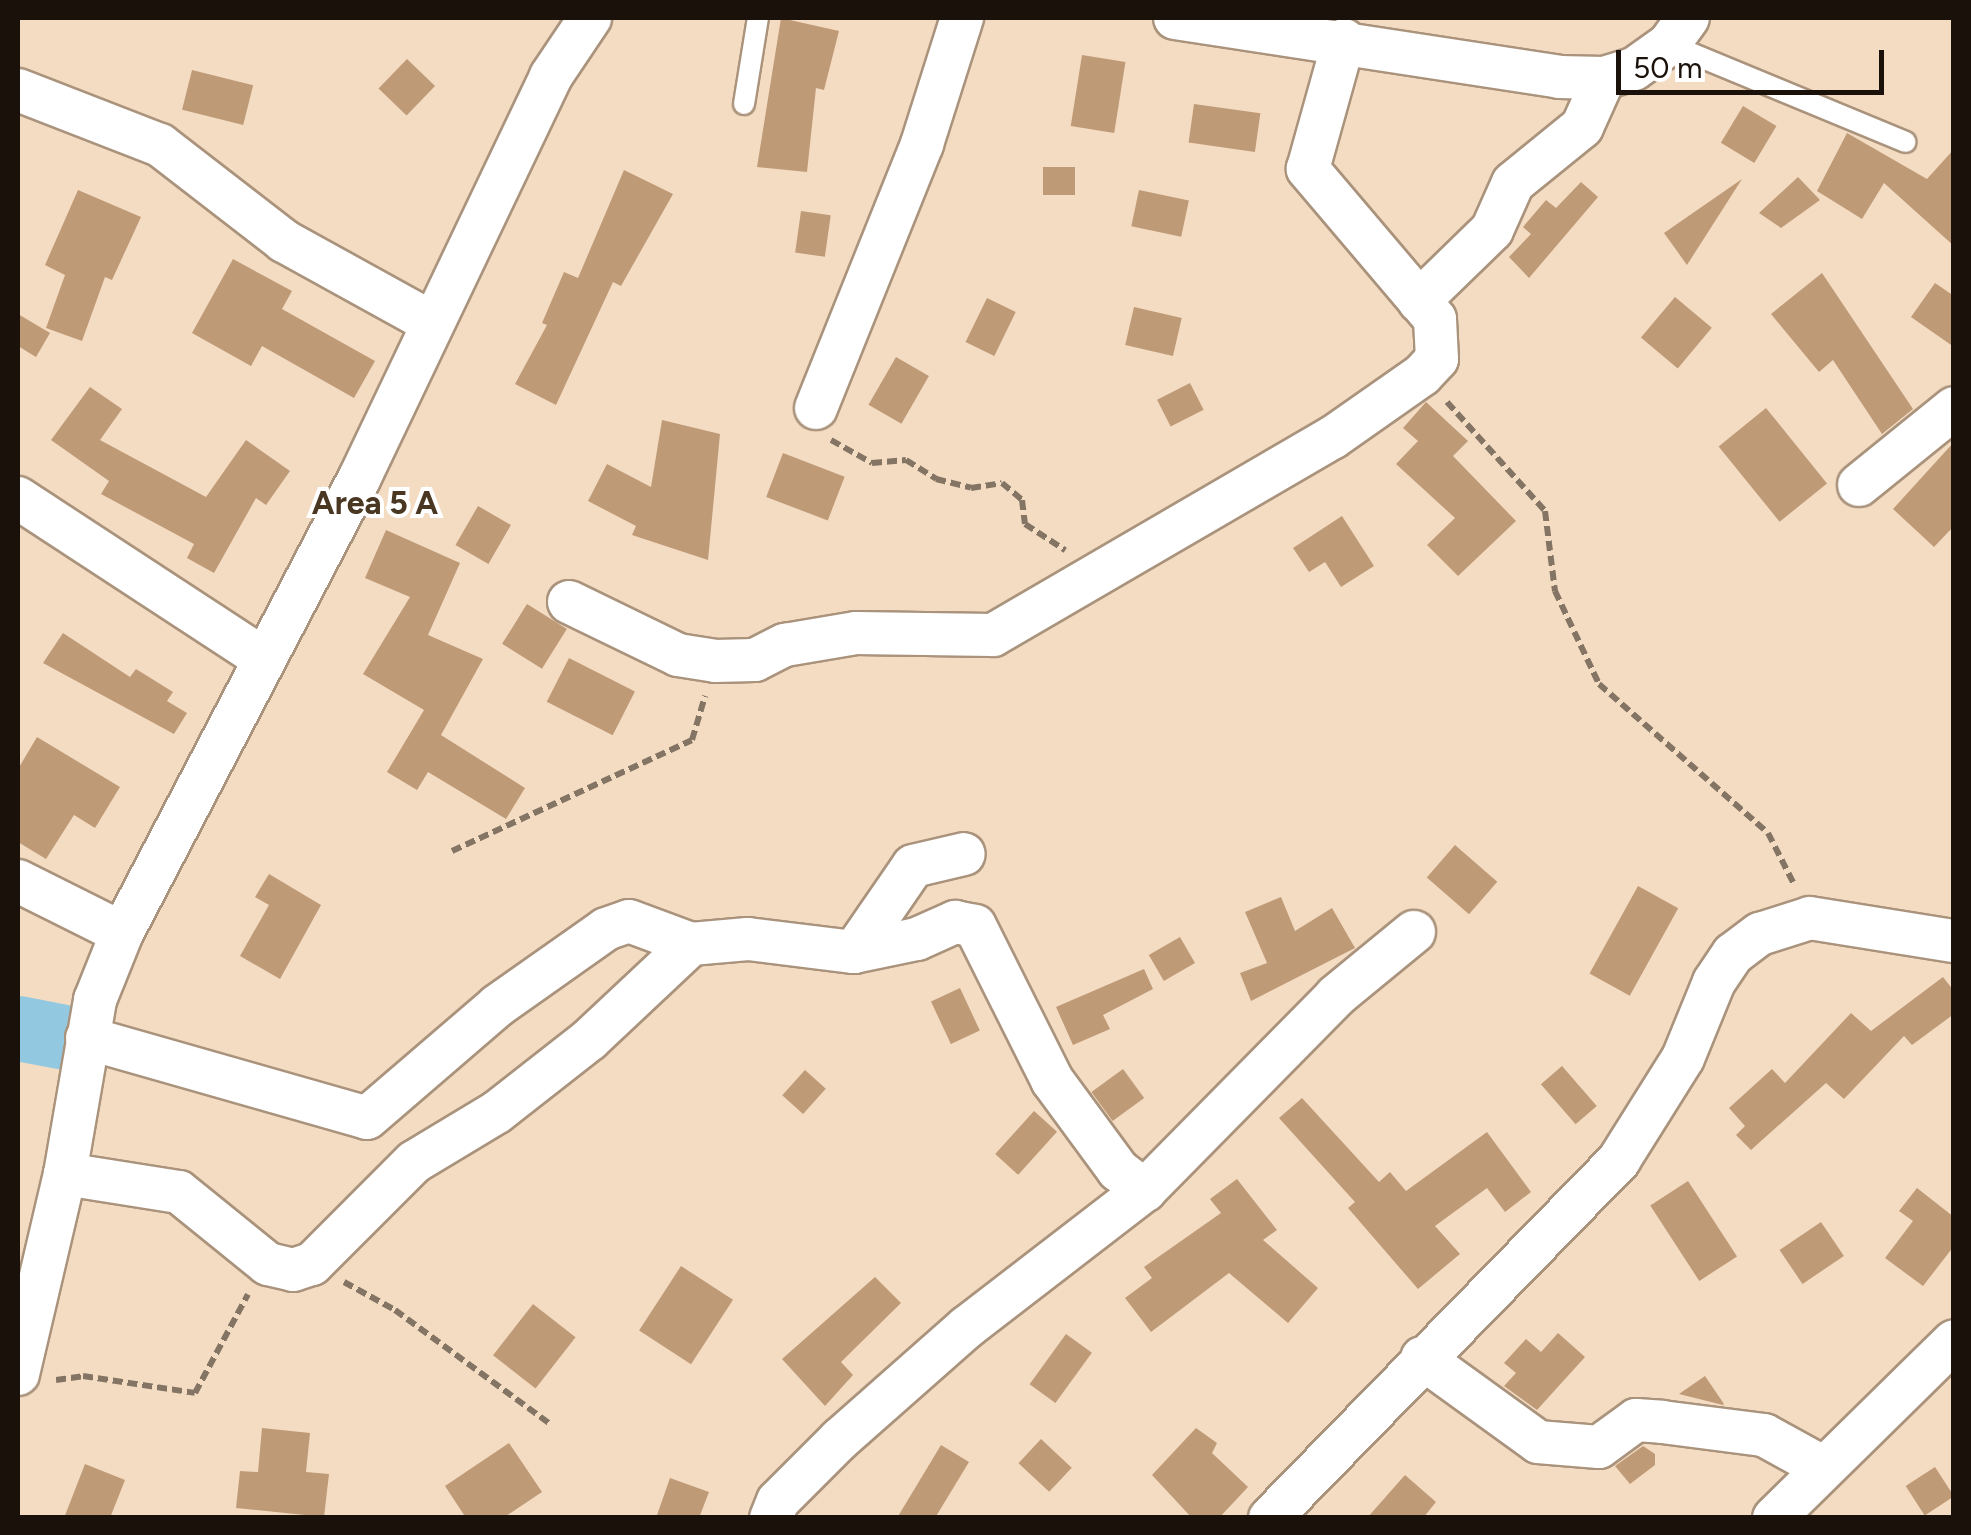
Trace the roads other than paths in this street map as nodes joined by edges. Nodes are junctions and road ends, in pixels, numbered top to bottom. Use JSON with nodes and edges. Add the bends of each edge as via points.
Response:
{"nodes":[{"id":1,"x":590,"y":18,"type":"edge"},
{"id":2,"x":758,"y":18,"type":"edge"},
{"id":3,"x":962,"y":18,"type":"edge"},
{"id":4,"x":1175,"y":18,"type":"edge"},
{"id":5,"x":1679,"y":31,"type":"edge"},
{"id":6,"x":1344,"y":40,"type":"junction"},
{"id":7,"x":1604,"y":78,"type":"junction"},
{"id":8,"x":18,"y":90,"type":"edge"},
{"id":9,"x":744,"y":104,"type":"dead end"},
{"id":10,"x":1906,"y":142,"type":"dead end"},
{"id":11,"x":1419,"y":302,"type":"junction"},
{"id":12,"x":431,"y":322,"type":"junction"},
{"id":13,"x":816,"y":408,"type":"road end"},
{"id":14,"x":1954,"y":408,"type":"edge"},
{"id":15,"x":1859,"y":484,"type":"dead end"},
{"id":16,"x":18,"y":498,"type":"edge"},
{"id":17,"x":569,"y":602,"type":"dead end"},
{"id":18,"x":261,"y":658,"type":"junction"},
{"id":19,"x":964,"y":854,"type":"dead end"},
{"id":20,"x":18,"y":881,"type":"edge"},
{"id":21,"x":1414,"y":932,"type":"dead end"},
{"id":22,"x":122,"y":934,"type":"junction"},
{"id":23,"x":1954,"y":941,"type":"edge"},
{"id":24,"x":692,"y":944,"type":"junction"},
{"id":25,"x":854,"y":952,"type":"junction"},
{"id":26,"x":87,"y":1038,"type":"junction"},
{"id":27,"x":66,"y":1174,"type":"junction"},
{"id":28,"x":1145,"y":1190,"type":"junction"},
{"id":29,"x":1954,"y":1340,"type":"edge"},
{"id":30,"x":1422,"y":1358,"type":"junction"},
{"id":31,"x":34,"y":1377,"type":"edge"},
{"id":32,"x":1824,"y":1468,"type":"junction"},
{"id":33,"x":771,"y":1518,"type":"edge"},
{"id":34,"x":1270,"y":1518,"type":"edge"},
{"id":35,"x":1774,"y":1518,"type":"edge"}],
"edges":[{"from":1,"to":12,"type":"street","via":[[551,76]]},
{"from":2,"to":9,"type":"lane"},
{"from":3,"to":13,"type":"street","via":[[922,144]]},
{"from":4,"to":6,"type":"street"},
{"from":5,"to":7,"type":"street","via":[[1634,69]]},
{"from":5,"to":10,"type":"lane"},
{"from":6,"to":7,"type":"street","via":[[1559,77]]},
{"from":6,"to":11,"type":"street","via":[[1308,168]]},
{"from":7,"to":11,"type":"street","via":[[1582,127],[1512,182],[1492,230]]},
{"from":8,"to":12,"type":"street","via":[[160,145],[229,192],[284,241]]},
{"from":11,"to":17,"type":"street","via":[[1435,319],[1436,332],[1436,359],[1422,376],[1110,572],[993,635],[856,633],[784,645],[755,660],[715,661],[678,655]]},
{"from":12,"to":18,"type":"street","via":[[360,476]]},
{"from":14,"to":15,"type":"street"},
{"from":16,"to":18,"type":"street"},
{"from":18,"to":22,"type":"street"},
{"from":19,"to":25,"type":"street","via":[[913,866]]},
{"from":20,"to":22,"type":"street"},
{"from":21,"to":28,"type":"street","via":[[1336,996]]},
{"from":22,"to":26,"type":"street"},
{"from":23,"to":30,"type":"street","via":[[1810,918],[1760,934],[1734,954],[1714,982],[1674,1076],[1619,1160]]},
{"from":24,"to":25,"type":"street","via":[[748,939]]},
{"from":24,"to":26,"type":"street","via":[[629,921],[606,929],[497,1006],[367,1118]]},
{"from":24,"to":27,"type":"street","via":[[497,1112],[414,1162],[312,1264],[293,1270],[268,1264],[180,1192]]},
{"from":25,"to":28,"type":"street","via":[[917,939],[955,922],[976,926],[1052,1080],[1118,1170]]},
{"from":26,"to":27,"type":"street"},
{"from":27,"to":31,"type":"street"},
{"from":28,"to":33,"type":"street","via":[[967,1327],[840,1439]]},
{"from":29,"to":32,"type":"street"},
{"from":30,"to":32,"type":"street","via":[[1538,1442],[1598,1448],[1636,1420],[1662,1422],[1764,1435]]},
{"from":30,"to":34,"type":"street"},
{"from":32,"to":35,"type":"street"}]}
